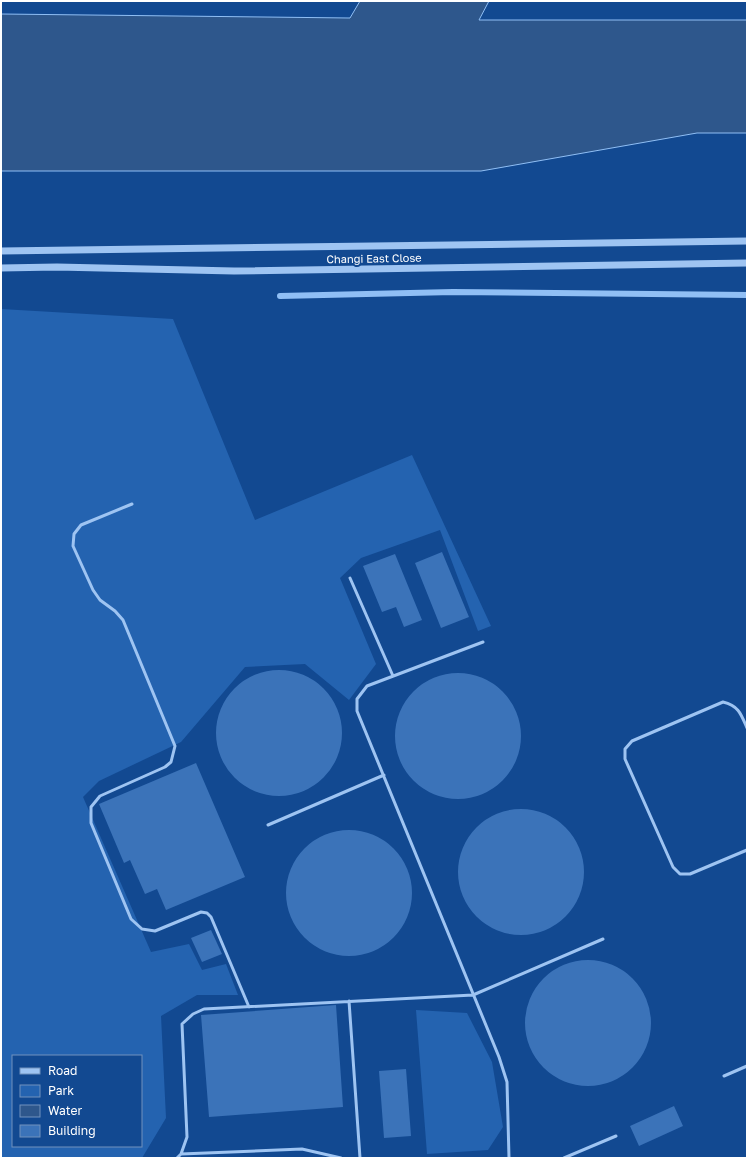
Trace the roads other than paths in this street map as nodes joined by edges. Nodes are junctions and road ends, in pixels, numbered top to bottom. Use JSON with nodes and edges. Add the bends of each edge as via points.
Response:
{"nodes":[{"id":1,"x":747,"y":241,"type":"edge"},
{"id":2,"x":1,"y":251,"type":"edge"},
{"id":3,"x":747,"y":262,"type":"edge"},
{"id":4,"x":1,"y":268,"type":"edge"},
{"id":5,"x":132,"y":504,"type":"dead end"},
{"id":6,"x":350,"y":578,"type":"dead end"},
{"id":7,"x":483,"y":642,"type":"dead end"},
{"id":8,"x":393,"y":676,"type":"junction"},
{"id":9,"x":747,"y":728,"type":"edge"},
{"id":10,"x":384,"y":775,"type":"junction"},
{"id":11,"x":268,"y":824,"type":"dead end"},
{"id":12,"x":747,"y":850,"type":"edge"},
{"id":13,"x":603,"y":939,"type":"dead end"},
{"id":14,"x":473,"y":995,"type":"junction"},
{"id":15,"x":349,"y":1001,"type":"junction"},
{"id":16,"x":249,"y":1006,"type":"junction"},
{"id":17,"x":747,"y":1066,"type":"edge"},
{"id":18,"x":724,"y":1076,"type":"dead end"},
{"id":19,"x":616,"y":1136,"type":"dead end"},
{"id":20,"x":181,"y":1154,"type":"junction"},
{"id":21,"x":177,"y":1158,"type":"edge"},
{"id":22,"x":341,"y":1158,"type":"edge"},
{"id":23,"x":360,"y":1158,"type":"edge"},
{"id":24,"x":509,"y":1158,"type":"edge"},
{"id":25,"x":565,"y":1158,"type":"edge"}],
"edges":[{"from":1,"to":2,"type":"street","name":"Changi East Close"},
{"from":3,"to":4,"type":"street","name":"Changi East Close","via":[[234,272]]},
{"from":5,"to":16,"type":"lane","via":[[81,525],[74,534],[73,546],[93,590],[100,600],[123,620],[175,746],[171,762],[165,767],[100,796],[91,807],[91,823],[131,919],[142,929],[155,931],[201,912],[207,913],[212,917]]},
{"from":6,"to":8,"type":"lane"},
{"from":7,"to":8,"type":"lane"},
{"from":8,"to":10,"type":"lane","via":[[367,686],[357,699],[357,711]]},
{"from":9,"to":12,"type":"lane","via":[[734,705],[723,702],[632,741],[625,749],[625,759],[672,866],[680,874],[690,874]]},
{"from":10,"to":11,"type":"lane"},
{"from":10,"to":14,"type":"lane"},
{"from":13,"to":14,"type":"lane"},
{"from":14,"to":15,"type":"lane"},
{"from":14,"to":24,"type":"lane","via":[[507,1082]]},
{"from":15,"to":16,"type":"lane"},
{"from":15,"to":23,"type":"lane"},
{"from":16,"to":20,"type":"lane","via":[[204,1009],[193,1014],[182,1024],[187,1138]]},
{"from":17,"to":18,"type":"lane"},
{"from":19,"to":25,"type":"lane"},
{"from":20,"to":21,"type":"lane"},
{"from":20,"to":22,"type":"lane","via":[[302,1149]]}]}
